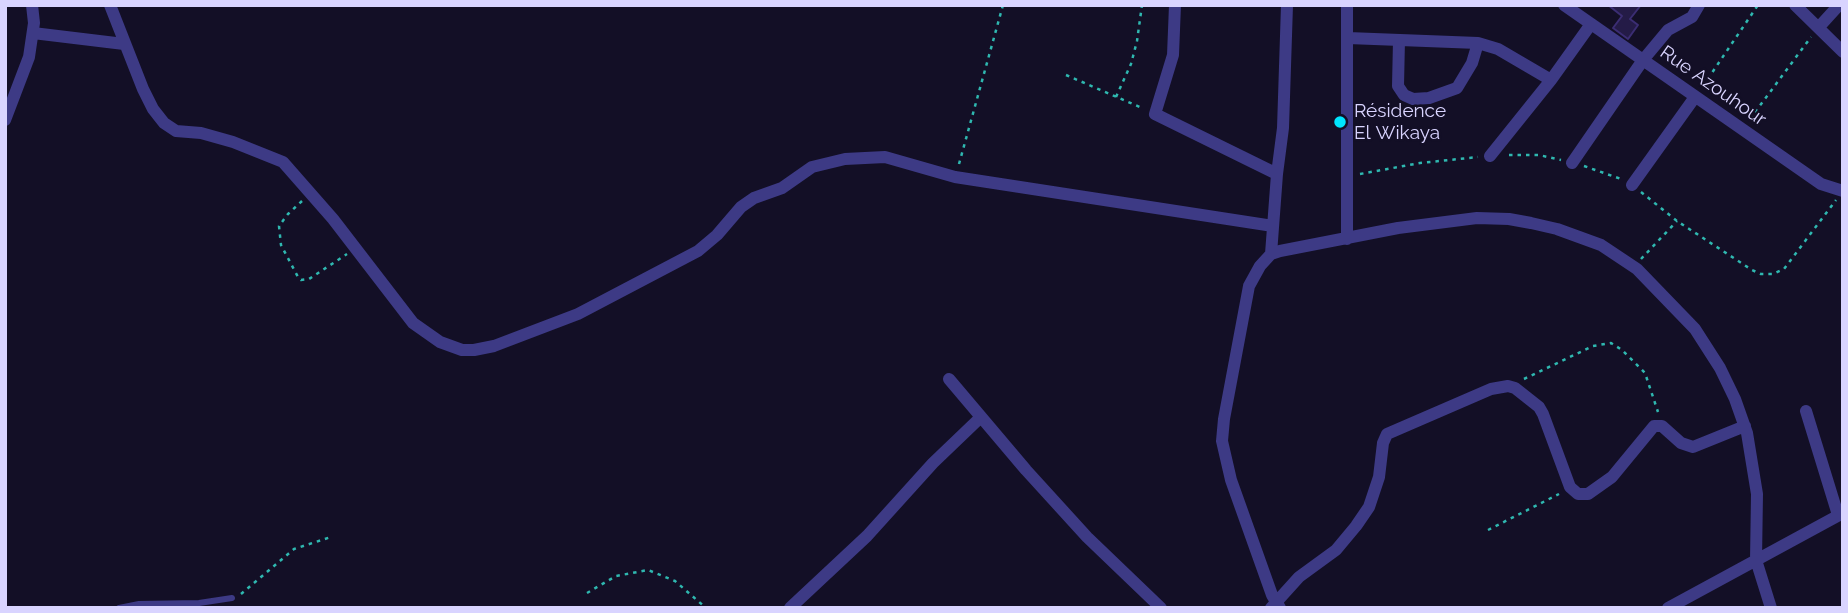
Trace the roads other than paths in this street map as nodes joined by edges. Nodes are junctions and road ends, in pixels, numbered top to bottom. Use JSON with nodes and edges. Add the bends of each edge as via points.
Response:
{"nodes":[{"id":1,"x":32,"y":5,"type":"edge"},
{"id":2,"x":110,"y":5,"type":"edge"},
{"id":3,"x":1175,"y":5,"type":"edge"},
{"id":4,"x":1287,"y":5,"type":"edge"},
{"id":5,"x":1347,"y":5,"type":"edge"},
{"id":6,"x":1564,"y":5,"type":"edge"},
{"id":7,"x":1699,"y":5,"type":"edge"},
{"id":8,"x":1795,"y":5,"type":"edge"},
{"id":9,"x":1839,"y":5,"type":"edge"},
{"id":10,"x":1591,"y":24,"type":"junction"},
{"id":11,"x":1819,"y":27,"type":"junction"},
{"id":12,"x":33,"y":33,"type":"junction"},
{"id":13,"x":1348,"y":38,"type":"junction"},
{"id":14,"x":1399,"y":40,"type":"junction"},
{"id":15,"x":1478,"y":43,"type":"junction"},
{"id":16,"x":124,"y":44,"type":"junction"},
{"id":17,"x":1843,"y":52,"type":"edge"},
{"id":18,"x":1643,"y":60,"type":"junction"},
{"id":19,"x":1551,"y":80,"type":"junction"},
{"id":20,"x":1695,"y":97,"type":"junction"},
{"id":21,"x":5,"y":120,"type":"edge"},
{"id":22,"x":1490,"y":156,"type":"road end"},
{"id":23,"x":1572,"y":163,"type":"road end"},
{"id":24,"x":1277,"y":174,"type":"junction"},
{"id":25,"x":1632,"y":185,"type":"road end"},
{"id":26,"x":1842,"y":191,"type":"edge"},
{"id":27,"x":1273,"y":226,"type":"junction"},
{"id":28,"x":1347,"y":239,"type":"junction"},
{"id":29,"x":1271,"y":254,"type":"junction"},
{"id":30,"x":949,"y":379,"type":"dead end"},
{"id":31,"x":1806,"y":411,"type":"dead end"},
{"id":32,"x":981,"y":417,"type":"junction"},
{"id":33,"x":1745,"y":426,"type":"junction"},
{"id":34,"x":1840,"y":514,"type":"edge"},
{"id":35,"x":1756,"y":561,"type":"junction"},
{"id":36,"x":232,"y":598,"type":"road end"},
{"id":37,"x":1276,"y":606,"type":"edge"},
{"id":38,"x":120,"y":608,"type":"edge"},
{"id":39,"x":790,"y":608,"type":"edge"},
{"id":40,"x":1161,"y":608,"type":"edge"},
{"id":41,"x":1668,"y":608,"type":"edge"},
{"id":42,"x":1771,"y":608,"type":"edge"}],
"edges":[{"from":1,"to":12,"type":"street"},
{"from":2,"to":16,"type":"street"},
{"from":3,"to":24,"type":"street","via":[[1173,55],[1155,114]]},
{"from":4,"to":24,"type":"street"},
{"from":5,"to":13,"type":"street"},
{"from":6,"to":10,"type":"street","name":"Rue Azouhour"},
{"from":7,"to":18,"type":"street","via":[[1692,17],[1668,30]]},
{"from":8,"to":11,"type":"street"},
{"from":9,"to":11,"type":"street"},
{"from":10,"to":18,"type":"street","name":"Rue Azouhour"},
{"from":10,"to":19,"type":"street"},
{"from":11,"to":17,"type":"street"},
{"from":12,"to":16,"type":"street"},
{"from":12,"to":21,"type":"street","via":[[29,57]]},
{"from":13,"to":14,"type":"street"},
{"from":13,"to":28,"type":"street"},
{"from":14,"to":15,"type":"street"},
{"from":14,"to":15,"type":"street","via":[[1398,86],[1413,99],[1457,88]]},
{"from":15,"to":19,"type":"street","via":[[1498,49]]},
{"from":16,"to":27,"type":"street","via":[[163,123],[176,131],[201,133],[267,153],[283,162],[413,323],[449,346],[474,350],[578,314],[698,251],[754,198],[782,188],[812,167],[836,161],[878,156],[956,177]]},
{"from":18,"to":20,"type":"street","name":"Rue Azouhour"},
{"from":18,"to":23,"type":"street"},
{"from":19,"to":22,"type":"street"},
{"from":20,"to":25,"type":"street"},
{"from":20,"to":26,"type":"street","name":"Rue Azouhour","via":[[1821,184]]},
{"from":24,"to":27,"type":"street"},
{"from":27,"to":29,"type":"street"},
{"from":28,"to":29,"type":"street"},
{"from":28,"to":33,"type":"street","via":[[1449,220],[1509,219],[1601,245],[1634,267],[1678,309],[1707,346]]},
{"from":29,"to":37,"type":"street","via":[[1249,286],[1222,441],[1231,480]]},
{"from":30,"to":32,"type":"street"},
{"from":31,"to":34,"type":"street"},
{"from":32,"to":39,"type":"street","via":[[867,536]]},
{"from":32,"to":40,"type":"street","via":[[1087,537]]},
{"from":33,"to":35,"type":"street","via":[[1757,494]]},
{"from":33,"to":37,"type":"street","via":[[1693,447],[1662,426],[1651,428],[1604,484],[1583,495],[1571,488],[1544,414],[1515,388],[1491,388],[1387,434],[1369,507],[1336,550],[1299,578]]},
{"from":34,"to":35,"type":"street"},
{"from":35,"to":41,"type":"street"},
{"from":35,"to":42,"type":"street"},
{"from":36,"to":38,"type":"lane"}]}
